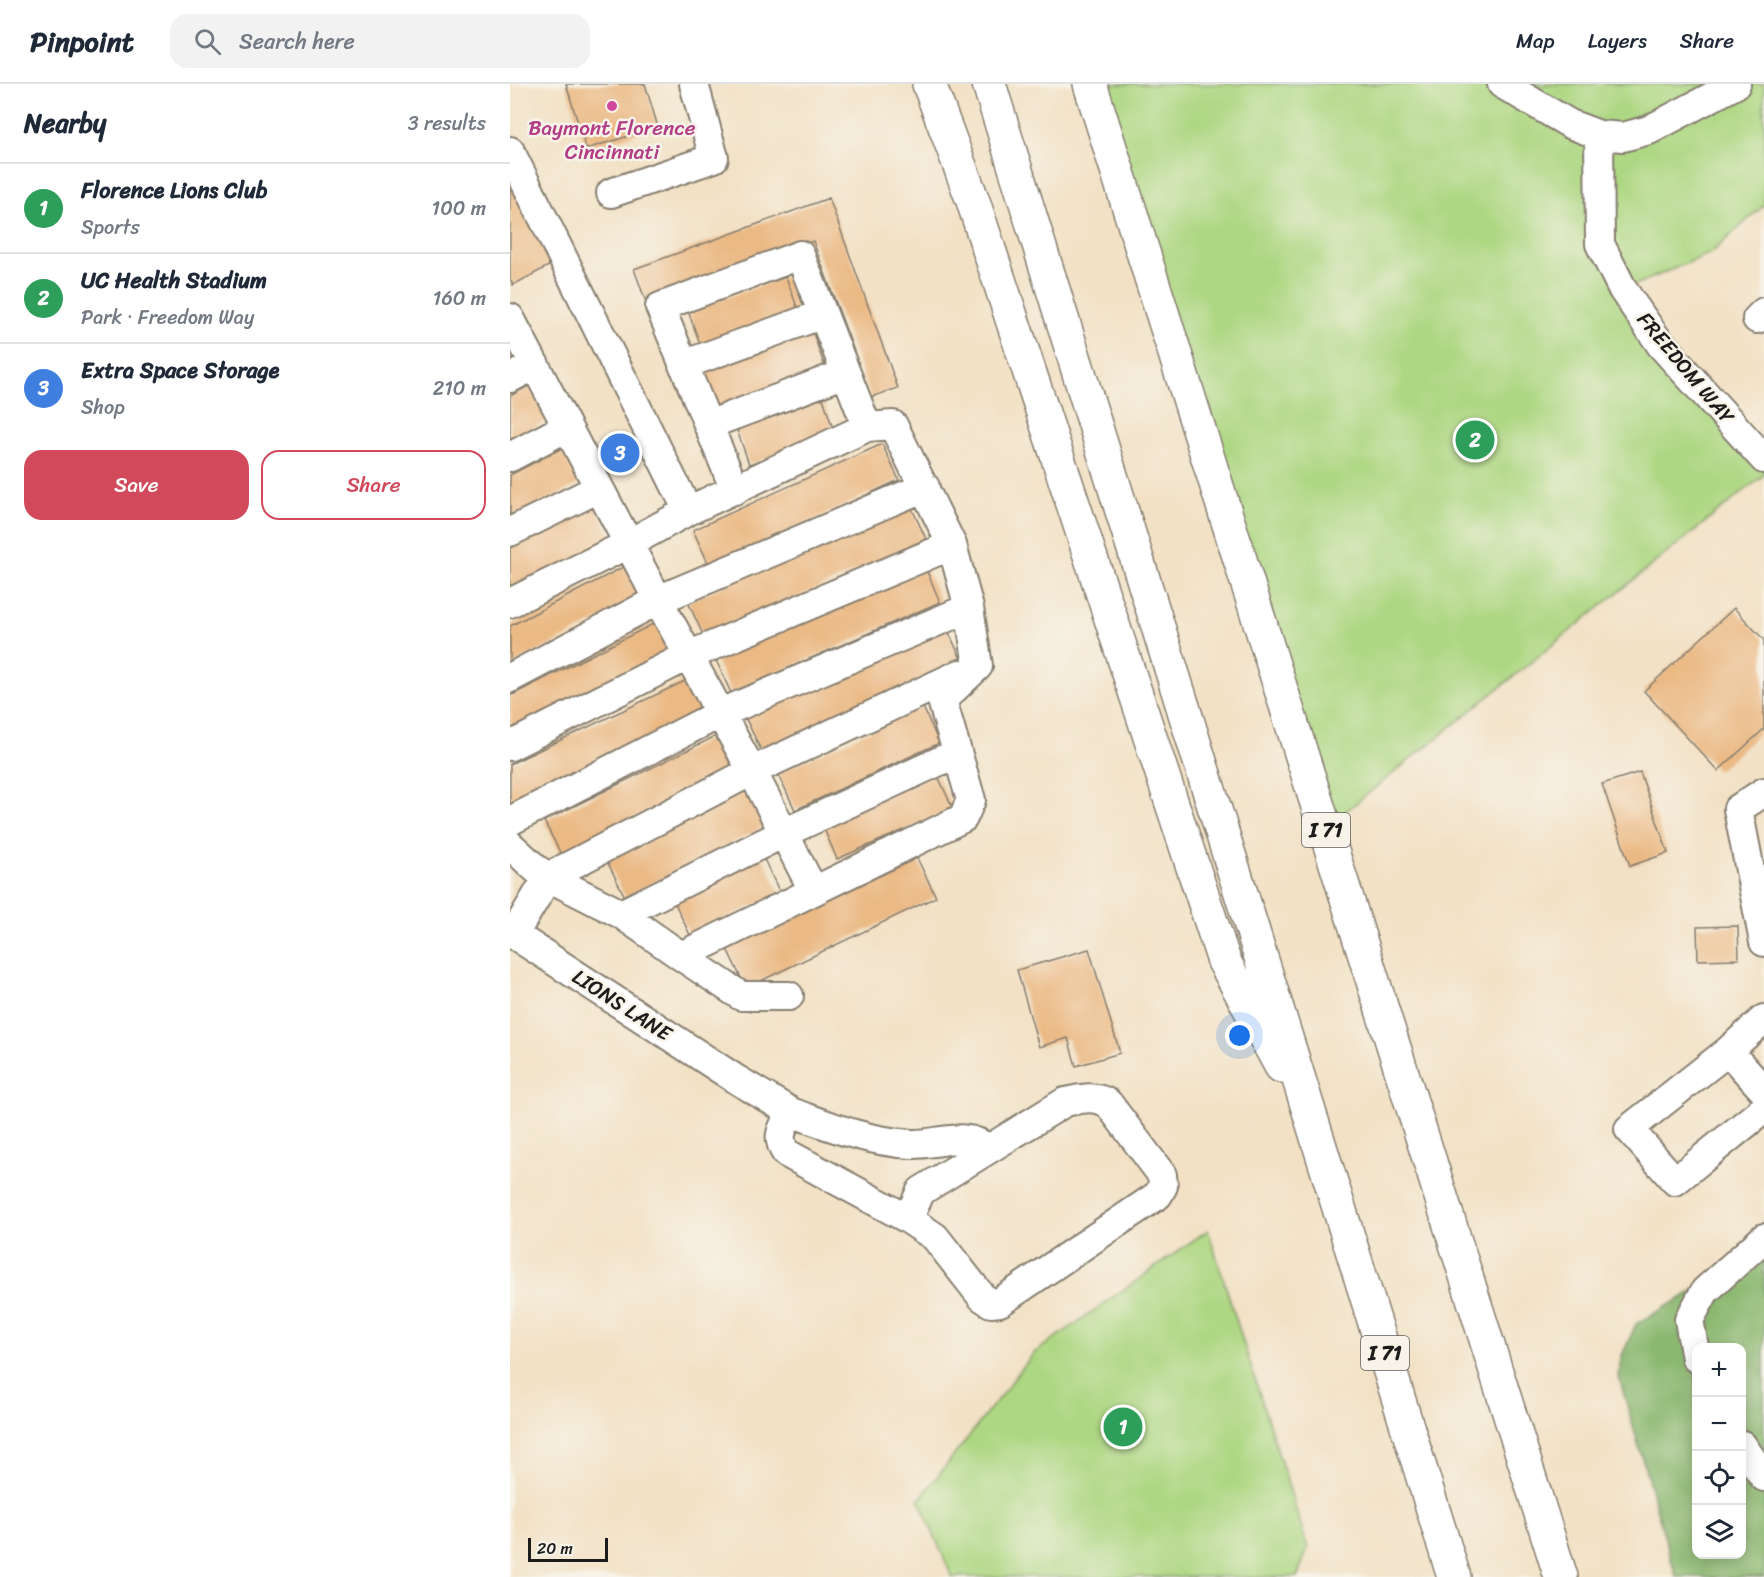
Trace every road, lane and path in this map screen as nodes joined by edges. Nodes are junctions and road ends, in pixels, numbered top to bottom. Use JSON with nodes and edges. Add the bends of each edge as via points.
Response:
{"nodes":[{"id":1,"x":694,"y":84,"type":"edge"},
{"id":2,"x":929,"y":84,"type":"edge"},
{"id":3,"x":988,"y":84,"type":"edge"},
{"id":4,"x":1090,"y":84,"type":"edge"},
{"id":5,"x":1502,"y":84,"type":"edge"},
{"id":6,"x":1736,"y":84,"type":"edge"},
{"id":7,"x":1599,"y":135,"type":"junction"},
{"id":8,"x":510,"y":151,"type":"edge"},
{"id":9,"x":611,"y":193,"type":"dead end"},
{"id":10,"x":823,"y":314,"type":"junction"},
{"id":11,"x":510,"y":318,"type":"edge"},
{"id":12,"x":535,"y":365,"type":"junction"},
{"id":13,"x":683,"y":365,"type":"junction"},
{"id":14,"x":846,"y":373,"type":"junction"},
{"id":15,"x":510,"y":378,"type":"edge"},
{"id":16,"x":708,"y":425,"type":"junction"},
{"id":17,"x":567,"y":427,"type":"junction"},
{"id":18,"x":867,"y":427,"type":"junction"},
{"id":19,"x":510,"y":457,"type":"edge"},
{"id":20,"x":1764,"y":459,"type":"edge"},
{"id":21,"x":925,"y":487,"type":"junction"},
{"id":22,"x":599,"y":488,"type":"junction"},
{"id":23,"x":735,"y":490,"type":"junction"},
{"id":24,"x":688,"y":511,"type":"junction"},
{"id":25,"x":510,"y":532,"type":"edge"},
{"id":26,"x":628,"y":544,"type":"junction"},
{"id":27,"x":952,"y":544,"type":"junction"},
{"id":28,"x":658,"y":600,"type":"junction"},
{"id":29,"x":510,"y":603,"type":"edge"},
{"id":30,"x":969,"y":608,"type":"junction"},
{"id":31,"x":688,"y":656,"type":"junction"},
{"id":32,"x":978,"y":666,"type":"junction"},
{"id":33,"x":510,"y":678,"type":"edge"},
{"id":34,"x":719,"y":714,"type":"junction"},
{"id":35,"x":510,"y":746,"type":"edge"},
{"id":36,"x":957,"y":753,"type":"junction"},
{"id":37,"x":752,"y":771,"type":"junction"},
{"id":38,"x":1764,"y":792,"type":"edge"},
{"id":39,"x":510,"y":821,"type":"edge"},
{"id":40,"x":784,"y":833,"type":"junction"},
{"id":41,"x":510,"y":844,"type":"edge"},
{"id":42,"x":548,"y":877,"type":"junction"},
{"id":43,"x":813,"y":890,"type":"junction"},
{"id":44,"x":1761,"y":909,"type":"edge"},
{"id":45,"x":621,"y":914,"type":"junction"},
{"id":46,"x":512,"y":933,"type":"edge"},
{"id":47,"x":1764,"y":942,"type":"edge"},
{"id":48,"x":681,"y":956,"type":"junction"},
{"id":49,"x":789,"y":996,"type":"dead end"},
{"id":50,"x":1764,"y":1019,"type":"edge"},
{"id":51,"x":1728,"y":1051,"type":"junction"},
{"id":52,"x":1764,"y":1091,"type":"edge"},
{"id":53,"x":1764,"y":1109,"type":"edge"},
{"id":54,"x":791,"y":1112,"type":"junction"},
{"id":55,"x":1316,"y":1129,"type":"junction"},
{"id":56,"x":988,"y":1149,"type":"junction"},
{"id":57,"x":908,"y":1219,"type":"junction"},
{"id":58,"x":1764,"y":1238,"type":"edge"},
{"id":59,"x":1693,"y":1343,"type":"edge"},
{"id":60,"x":1746,"y":1450,"type":"edge"},
{"id":61,"x":1764,"y":1477,"type":"edge"},
{"id":62,"x":1454,"y":1577,"type":"edge"},
{"id":63,"x":1561,"y":1577,"type":"edge"}],
"edges":[{"from":1,"to":9,"type":"street","via":[[714,158]]},
{"from":2,"to":55,"type":"highway","via":[[973,201],[1224,961]]},
{"from":3,"to":55,"type":"highway","number":"I 71"},
{"from":4,"to":63,"type":"highway","number":"I 71"},
{"from":5,"to":7,"type":"street","via":[[1570,124]]},
{"from":6,"to":7,"type":"street","via":[[1649,130],[1623,137]]},
{"from":7,"to":20,"type":"street","name":"FREEDOM WAY","via":[[1600,244],[1618,280],[1662,345]]},
{"from":8,"to":24,"type":"street"},
{"from":10,"to":13,"type":"street"},
{"from":10,"to":13,"type":"street","via":[[800,255],[660,307]]},
{"from":10,"to":14,"type":"street"},
{"from":11,"to":12,"type":"street"},
{"from":12,"to":15,"type":"street"},
{"from":12,"to":17,"type":"street"},
{"from":13,"to":16,"type":"street"},
{"from":14,"to":16,"type":"street"},
{"from":14,"to":18,"type":"street"},
{"from":16,"to":23,"type":"street"},
{"from":17,"to":19,"type":"street"},
{"from":17,"to":22,"type":"street"},
{"from":18,"to":21,"type":"street","via":[[893,425]]},
{"from":18,"to":23,"type":"street"},
{"from":21,"to":27,"type":"street"},
{"from":21,"to":28,"type":"street"},
{"from":22,"to":25,"type":"street"},
{"from":22,"to":26,"type":"street"},
{"from":23,"to":24,"type":"street"},
{"from":24,"to":26,"type":"street"},
{"from":26,"to":28,"type":"street"},
{"from":26,"to":29,"type":"street"},
{"from":27,"to":30,"type":"street"},
{"from":27,"to":31,"type":"street"},
{"from":28,"to":31,"type":"street"},
{"from":28,"to":33,"type":"street"},
{"from":30,"to":32,"type":"street"},
{"from":30,"to":34,"type":"street"},
{"from":31,"to":34,"type":"street"},
{"from":31,"to":35,"type":"street"},
{"from":32,"to":36,"type":"street","via":[[942,700]]},
{"from":32,"to":37,"type":"street"},
{"from":34,"to":37,"type":"street"},
{"from":34,"to":39,"type":"street"},
{"from":36,"to":40,"type":"street"},
{"from":36,"to":43,"type":"street","via":[[970,800],[963,818]]},
{"from":37,"to":40,"type":"street"},
{"from":37,"to":42,"type":"street"},
{"from":38,"to":44,"type":"street","via":[[1738,809]]},
{"from":40,"to":43,"type":"street"},
{"from":40,"to":45,"type":"street"},
{"from":41,"to":42,"type":"street"},
{"from":42,"to":45,"type":"street"},
{"from":42,"to":46,"type":"street"},
{"from":43,"to":48,"type":"street"},
{"from":44,"to":47,"type":"street"},
{"from":45,"to":48,"type":"street"},
{"from":46,"to":54,"type":"street","name":"LIONS LANE"},
{"from":48,"to":49,"type":"street","via":[[741,996]]},
{"from":50,"to":51,"type":"street"},
{"from":51,"to":52,"type":"street"},
{"from":51,"to":53,"type":"street","via":[[1629,1129],[1675,1181]]},
{"from":54,"to":56,"type":"street","name":"LIONS LANE","via":[[885,1142],[968,1140],[982,1143]]},
{"from":54,"to":57,"type":"street","via":[[780,1134],[780,1144],[786,1153]]},
{"from":55,"to":62,"type":"highway","number":"I 71"},
{"from":56,"to":57,"type":"street","via":[[921,1191]]},
{"from":56,"to":57,"type":"street","via":[[1065,1102],[1087,1097],[1100,1099],[1108,1103],[1162,1175],[1163,1186],[1158,1195],[1000,1302],[990,1303],[982,1297],[935,1237]]},
{"from":58,"to":59,"type":"street","via":[[1705,1291],[1689,1320]]},
{"from":60,"to":61,"type":"street"}]}
